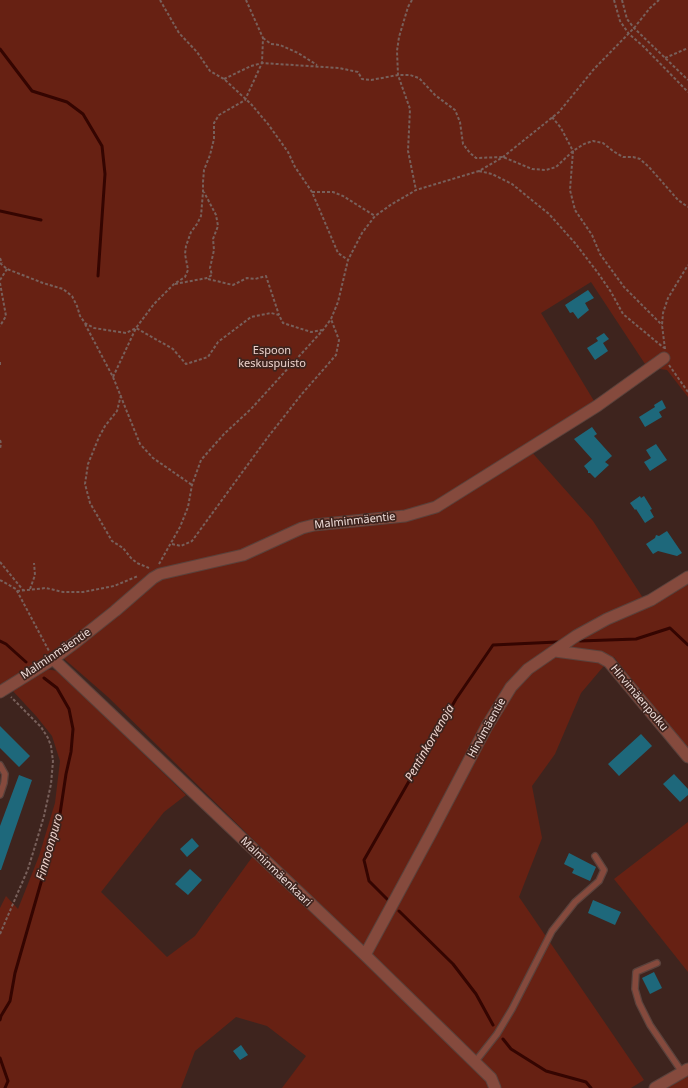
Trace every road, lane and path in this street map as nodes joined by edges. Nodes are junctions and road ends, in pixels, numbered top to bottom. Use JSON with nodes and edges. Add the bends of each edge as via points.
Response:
{"nodes":[{"id":1,"x":160,"y":0,"type":"edge"},
{"id":2,"x":246,"y":0,"type":"edge"},
{"id":3,"x":412,"y":0,"type":"edge"},
{"id":4,"x":614,"y":0,"type":"edge"},
{"id":5,"x":622,"y":0,"type":"edge"},
{"id":6,"x":659,"y":0,"type":"edge"},
{"id":7,"x":634,"y":28,"type":"junction"},
{"id":8,"x":629,"y":34,"type":"junction"},
{"id":9,"x":263,"y":38,"type":"junction"},
{"id":10,"x":688,"y":48,"type":"edge"},
{"id":11,"x":665,"y":58,"type":"junction"},
{"id":12,"x":262,"y":63,"type":"junction"},
{"id":13,"x":318,"y":66,"type":"junction"},
{"id":14,"x":398,"y":75,"type":"junction"},
{"id":15,"x":224,"y":79,"type":"junction"},
{"id":16,"x":688,"y":80,"type":"edge"},
{"id":17,"x":688,"y":92,"type":"edge"},
{"id":18,"x":245,"y":100,"type":"junction"},
{"id":19,"x":552,"y":117,"type":"junction"},
{"id":20,"x":573,"y":151,"type":"junction"},
{"id":21,"x":503,"y":157,"type":"junction"},
{"id":22,"x":479,"y":171,"type":"junction"},
{"id":23,"x":416,"y":190,"type":"junction"},
{"id":24,"x":204,"y":192,"type":"junction"},
{"id":25,"x":312,"y":192,"type":"junction"},
{"id":26,"x":688,"y":207,"type":"edge"},
{"id":27,"x":375,"y":216,"type":"junction"},
{"id":28,"x":0,"y":258,"type":"edge"},
{"id":29,"x":348,"y":260,"type":"junction"},
{"id":30,"x":1,"y":264,"type":"edge"},
{"id":31,"x":688,"y":265,"type":"edge"},
{"id":32,"x":7,"y":269,"type":"junction"},
{"id":33,"x":207,"y":278,"type":"junction"},
{"id":34,"x":0,"y":280,"type":"edge"},
{"id":35,"x":0,"y":283,"type":"edge"},
{"id":36,"x":174,"y":284,"type":"junction"},
{"id":37,"x":279,"y":314,"type":"junction"},
{"id":38,"x":331,"y":319,"type":"junction"},
{"id":39,"x":85,"y":323,"type":"junction"},
{"id":40,"x":662,"y":325,"type":"junction"},
{"id":41,"x":0,"y":326,"type":"edge"},
{"id":42,"x":136,"y":328,"type":"junction"},
{"id":43,"x":323,"y":330,"type":"junction"},
{"id":44,"x":664,"y":353,"type":"junction"},
{"id":45,"x":0,"y":362,"type":"edge"},
{"id":46,"x":0,"y":367,"type":"edge"},
{"id":47,"x":113,"y":377,"type":"junction"},
{"id":48,"x":688,"y":392,"type":"edge"},
{"id":49,"x":120,"y":395,"type":"junction"},
{"id":50,"x":0,"y":440,"type":"edge"},
{"id":51,"x":0,"y":449,"type":"edge"},
{"id":52,"x":192,"y":485,"type":"junction"},
{"id":53,"x":172,"y":544,"type":"junction"},
{"id":54,"x":162,"y":559,"type":"junction"},
{"id":55,"x":0,"y":562,"type":"edge"},
{"id":56,"x":34,"y":563,"type":"dead end"},
{"id":57,"x":156,"y":564,"type":"dead end"},
{"id":58,"x":152,"y":574,"type":"junction"},
{"id":59,"x":140,"y":576,"type":"dead end"},
{"id":60,"x":688,"y":577,"type":"edge"},
{"id":61,"x":0,"y":580,"type":"edge"},
{"id":62,"x":30,"y":589,"type":"junction"},
{"id":63,"x":24,"y":590,"type":"junction"},
{"id":64,"x":17,"y":591,"type":"junction"},
{"id":65,"x":555,"y":651,"type":"junction"},
{"id":66,"x":53,"y":659,"type":"junction"},
{"id":67,"x":2,"y":690,"type":"edge"},
{"id":68,"x":688,"y":757,"type":"edge"},
{"id":69,"x":1,"y":770,"type":"edge"},
{"id":70,"x":0,"y":795,"type":"edge"},
{"id":71,"x":596,"y":856,"type":"dead end"},
{"id":72,"x":0,"y":934,"type":"edge"},
{"id":73,"x":365,"y":955,"type":"junction"},
{"id":74,"x":657,"y":963,"type":"dead end"},
{"id":75,"x":475,"y":1062,"type":"junction"},
{"id":76,"x":685,"y":1070,"type":"edge"},
{"id":77,"x":495,"y":1088,"type":"edge"},
{"id":78,"x":654,"y":1088,"type":"edge"}],
"edges":[{"from":1,"to":15,"type":"path","via":[[179,33],[210,71]]},
{"from":2,"to":9,"type":"path"},
{"from":3,"to":14,"type":"path","via":[[399,37]]},
{"from":4,"to":8,"type":"path","via":[[620,21]]},
{"from":5,"to":7,"type":"path","via":[[627,19]]},
{"from":6,"to":7,"type":"path"},
{"from":7,"to":8,"type":"path"},
{"from":7,"to":11,"type":"path"},
{"from":8,"to":17,"type":"path"},
{"from":8,"to":19,"type":"path"},
{"from":9,"to":12,"type":"path"},
{"from":9,"to":13,"type":"path","via":[[271,44],[298,53]]},
{"from":10,"to":11,"type":"path"},
{"from":11,"to":16,"type":"path"},
{"from":12,"to":13,"type":"path"},
{"from":12,"to":15,"type":"path"},
{"from":12,"to":18,"type":"path"},
{"from":13,"to":14,"type":"path","via":[[358,72],[362,79]]},
{"from":14,"to":21,"type":"path","via":[[419,78],[434,95],[455,110],[460,122],[463,144],[476,158]]},
{"from":14,"to":23,"type":"path","via":[[410,109],[408,151]]},
{"from":15,"to":18,"type":"path"},
{"from":18,"to":24,"type":"path","via":[[219,115],[214,123],[214,139],[204,170]]},
{"from":18,"to":25,"type":"path","via":[[268,124]]},
{"from":19,"to":20,"type":"path"},
{"from":19,"to":21,"type":"path"},
{"from":20,"to":21,"type":"path","via":[[556,167],[546,170],[532,168]]},
{"from":20,"to":26,"type":"path","via":[[593,141],[603,143],[623,157],[640,159],[678,200]]},
{"from":20,"to":40,"type":"path","via":[[570,190],[575,210],[592,235],[600,254],[624,287]]},
{"from":21,"to":22,"type":"path"},
{"from":22,"to":23,"type":"path"},
{"from":22,"to":44,"type":"path","via":[[512,184],[549,214],[598,273],[622,314]]},
{"from":23,"to":27,"type":"path"},
{"from":24,"to":33,"type":"path","via":[[216,215],[218,226],[213,238],[214,250],[210,268],[212,275]]},
{"from":24,"to":36,"type":"path","via":[[201,216],[186,246],[188,270],[184,277]]},
{"from":25,"to":27,"type":"path","via":[[333,192]]},
{"from":25,"to":29,"type":"path","via":[[338,253]]},
{"from":27,"to":29,"type":"path","via":[[362,233]]},
{"from":28,"to":30,"type":"path"},
{"from":29,"to":38,"type":"path","via":[[338,302]]},
{"from":30,"to":32,"type":"path"},
{"from":31,"to":40,"type":"path","via":[[668,298]]},
{"from":32,"to":34,"type":"path"},
{"from":32,"to":39,"type":"path","via":[[64,289],[72,296]]},
{"from":33,"to":36,"type":"path"},
{"from":33,"to":37,"type":"path","via":[[233,284],[246,278],[266,276]]},
{"from":35,"to":41,"type":"path","via":[[6,316]]},
{"from":36,"to":42,"type":"path","via":[[154,304]]},
{"from":37,"to":42,"type":"path","via":[[271,312],[251,317],[218,342],[208,357],[186,364],[173,350]]},
{"from":37,"to":43,"type":"path","via":[[283,323],[311,332]]},
{"from":38,"to":43,"type":"path"},
{"from":38,"to":53,"type":"path","via":[[339,340],[336,355],[273,431],[192,541],[181,546]]},
{"from":39,"to":42,"type":"path","via":[[94,328],[126,333]]},
{"from":39,"to":47,"type":"path"},
{"from":40,"to":44,"type":"path"},
{"from":42,"to":47,"type":"path"},
{"from":43,"to":52,"type":"path","via":[[201,460]]},
{"from":44,"to":48,"type":"path"},
{"from":44,"to":58,"type":"street","name":"Malminmäentie","via":[[597,406],[436,507],[405,516],[314,525],[243,555]]},
{"from":45,"to":46,"type":"path"},
{"from":47,"to":49,"type":"path"},
{"from":49,"to":52,"type":"path","via":[[140,444],[153,458]]},
{"from":49,"to":58,"type":"path","via":[[117,411],[105,426],[88,464],[85,484],[90,503],[112,541]]},
{"from":50,"to":51,"type":"path"},
{"from":52,"to":53,"type":"path","via":[[188,507]]},
{"from":53,"to":54,"type":"path"},
{"from":54,"to":57,"type":"path"},
{"from":54,"to":58,"type":"path"},
{"from":55,"to":63,"type":"path"},
{"from":56,"to":62,"type":"path","via":[[35,575]]},
{"from":58,"to":66,"type":"street","name":"Malminmäentie","via":[[115,611]]},
{"from":59,"to":62,"type":"path","via":[[114,586],[83,592]]},
{"from":60,"to":65,"type":"street","name":"Hirvimäentie","via":[[651,600],[576,636]]},
{"from":61,"to":64,"type":"path"},
{"from":62,"to":63,"type":"path"},
{"from":63,"to":64,"type":"path"},
{"from":64,"to":66,"type":"path"},
{"from":65,"to":68,"type":"street","name":"Hirvimäenpolku","via":[[600,657],[609,662]]},
{"from":65,"to":73,"type":"street","name":"Hirvimäentie","via":[[528,669],[511,687],[487,726]]},
{"from":66,"to":67,"type":"street","name":"Malminmäentie"},
{"from":66,"to":73,"type":"street","name":"Malminmäenkaari"},
{"from":67,"to":72,"type":"path","via":[[41,727],[51,746],[53,761],[47,803],[36,843],[28,869]]},
{"from":69,"to":70,"type":"lane","via":[[5,774]]},
{"from":71,"to":75,"type":"lane","via":[[604,870],[599,881],[575,902],[552,931],[512,1009],[497,1034]]},
{"from":73,"to":75,"type":"street","name":"Malminmäenkaari"},
{"from":74,"to":76,"type":"lane","via":[[636,972],[635,989],[650,1025]]},
{"from":75,"to":77,"type":"street","name":"Malminmäenkaari","via":[[491,1078]]},
{"from":76,"to":78,"type":"street"}]}
